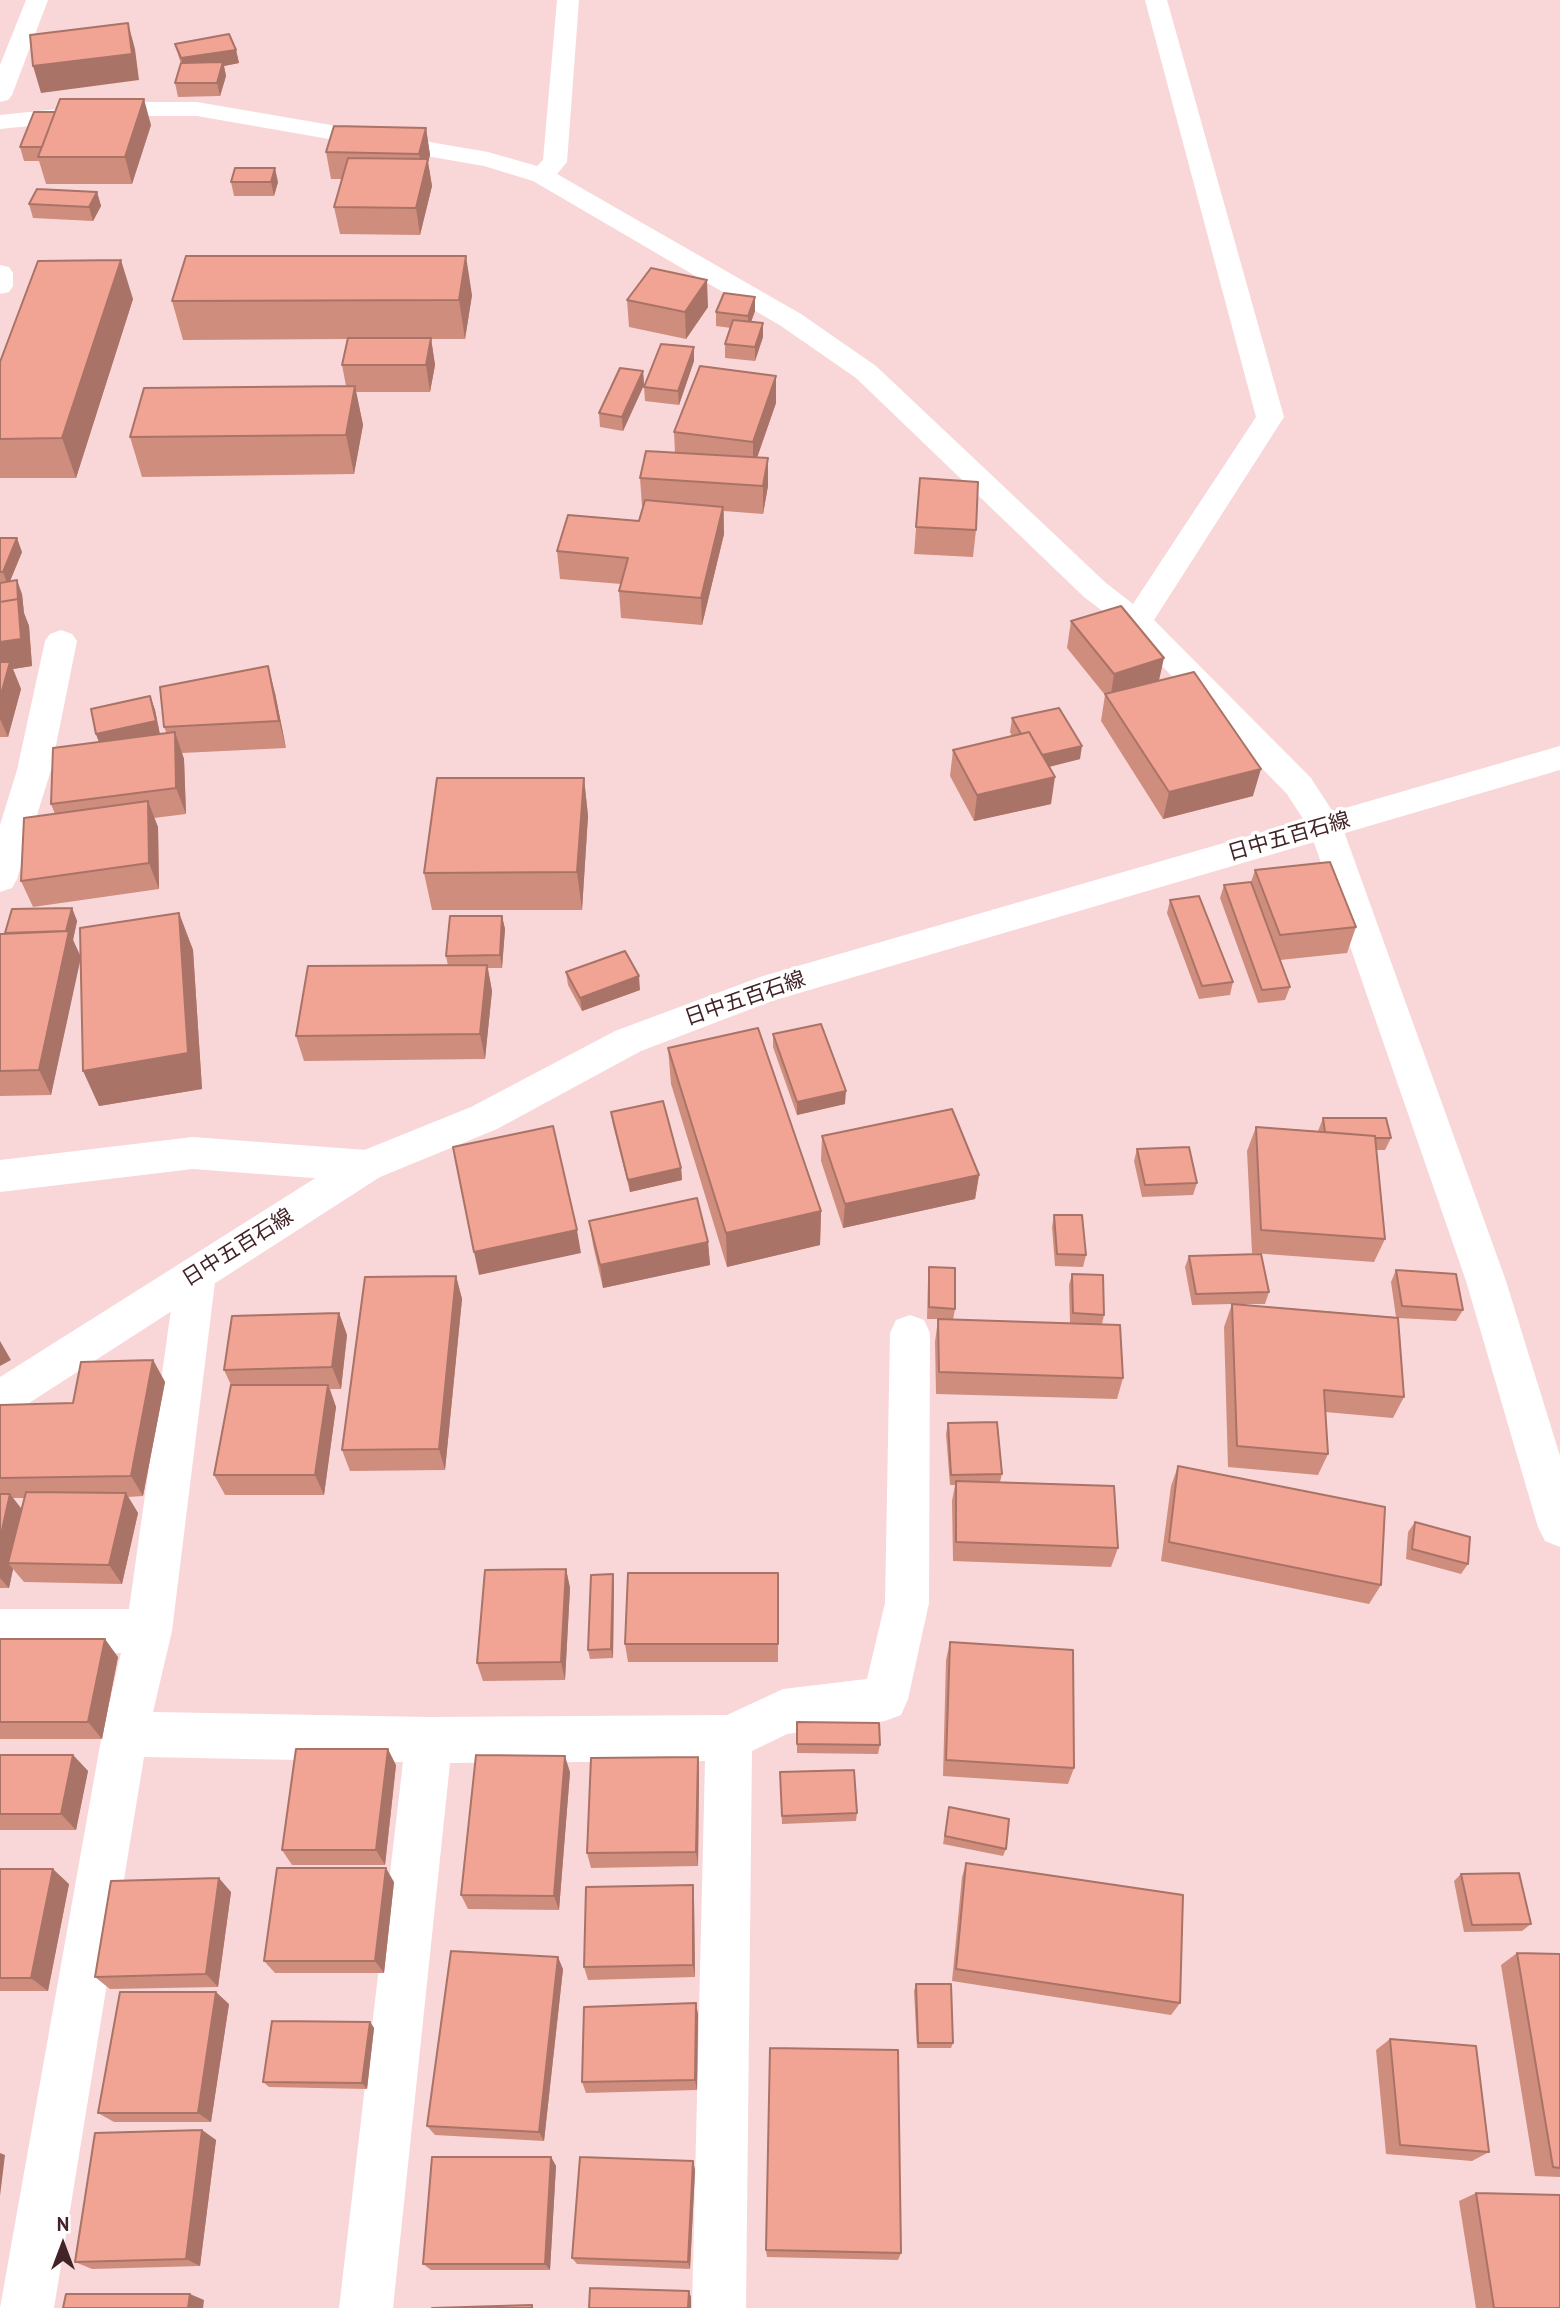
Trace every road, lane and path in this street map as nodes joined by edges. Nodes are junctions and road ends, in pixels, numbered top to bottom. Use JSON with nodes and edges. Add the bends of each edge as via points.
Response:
{"nodes":[{"id":1,"x":37,"y":0,"type":"edge"},
{"id":2,"x":568,"y":0,"type":"edge"},
{"id":3,"x":1156,"y":0,"type":"edge"},
{"id":4,"x":0,"y":95,"type":"edge"},
{"id":5,"x":0,"y":122,"type":"edge"},
{"id":6,"x":542,"y":176,"type":"junction"},
{"id":7,"x":0,"y":273,"type":"edge"},
{"id":8,"x":0,"y":286,"type":"edge"},
{"id":9,"x":1137,"y":622,"type":"junction"},
{"id":10,"x":61,"y":641,"type":"dead end"},
{"id":11,"x":1560,"y":758,"type":"edge"},
{"id":12,"x":1325,"y":826,"type":"junction"},
{"id":13,"x":0,"y":879,"type":"edge"},
{"id":14,"x":366,"y":1166,"type":"junction"},
{"id":15,"x":0,"y":1176,"type":"edge"},
{"id":16,"x":196,"y":1274,"type":"junction"},
{"id":17,"x":910,"y":1333,"type":"dead end"},
{"id":18,"x":0,"y":1399,"type":"edge"},
{"id":19,"x":1560,"y":1527,"type":"edge"},
{"id":20,"x":0,"y":1631,"type":"edge"},
{"id":21,"x":149,"y":1631,"type":"junction"},
{"id":22,"x":125,"y":1734,"type":"junction"},
{"id":23,"x":729,"y":1738,"type":"junction"},
{"id":24,"x":429,"y":1740,"type":"junction"},
{"id":25,"x":27,"y":2308,"type":"edge"},
{"id":26,"x":366,"y":2308,"type":"edge"},
{"id":27,"x":719,"y":2308,"type":"edge"}],
"edges":[{"from":1,"to":4,"type":"street"},
{"from":2,"to":6,"type":"street","via":[[555,162]]},
{"from":3,"to":9,"type":"street","via":[[1270,417]]},
{"from":5,"to":6,"type":"street","via":[[126,109],[197,109],[488,159]]},
{"from":6,"to":9,"type":"street","via":[[791,320],[866,372],[1095,590]]},
{"from":7,"to":8,"type":"street"},
{"from":9,"to":12,"type":"street","via":[[1299,786]]},
{"from":10,"to":13,"type":"street","via":[[34,770]]},
{"from":11,"to":12,"type":"street","name":"日中五百石線"},
{"from":12,"to":14,"type":"street","name":"日中五百石線","via":[[763,990],[628,1041],[484,1118]]},
{"from":12,"to":19,"type":"street","via":[[1486,1281]]},
{"from":14,"to":15,"type":"street","via":[[192,1153]]},
{"from":14,"to":16,"type":"street","name":"日中五百石線"},
{"from":16,"to":18,"type":"street","name":"日中五百石線"},
{"from":16,"to":21,"type":"street"},
{"from":17,"to":23,"type":"street","via":[[907,1603],[885,1699],[783,1712]]},
{"from":20,"to":21,"type":"street"},
{"from":21,"to":22,"type":"street"},
{"from":22,"to":24,"type":"street"},
{"from":22,"to":25,"type":"street"},
{"from":23,"to":24,"type":"street"},
{"from":23,"to":27,"type":"street"},
{"from":24,"to":26,"type":"street"}]}
